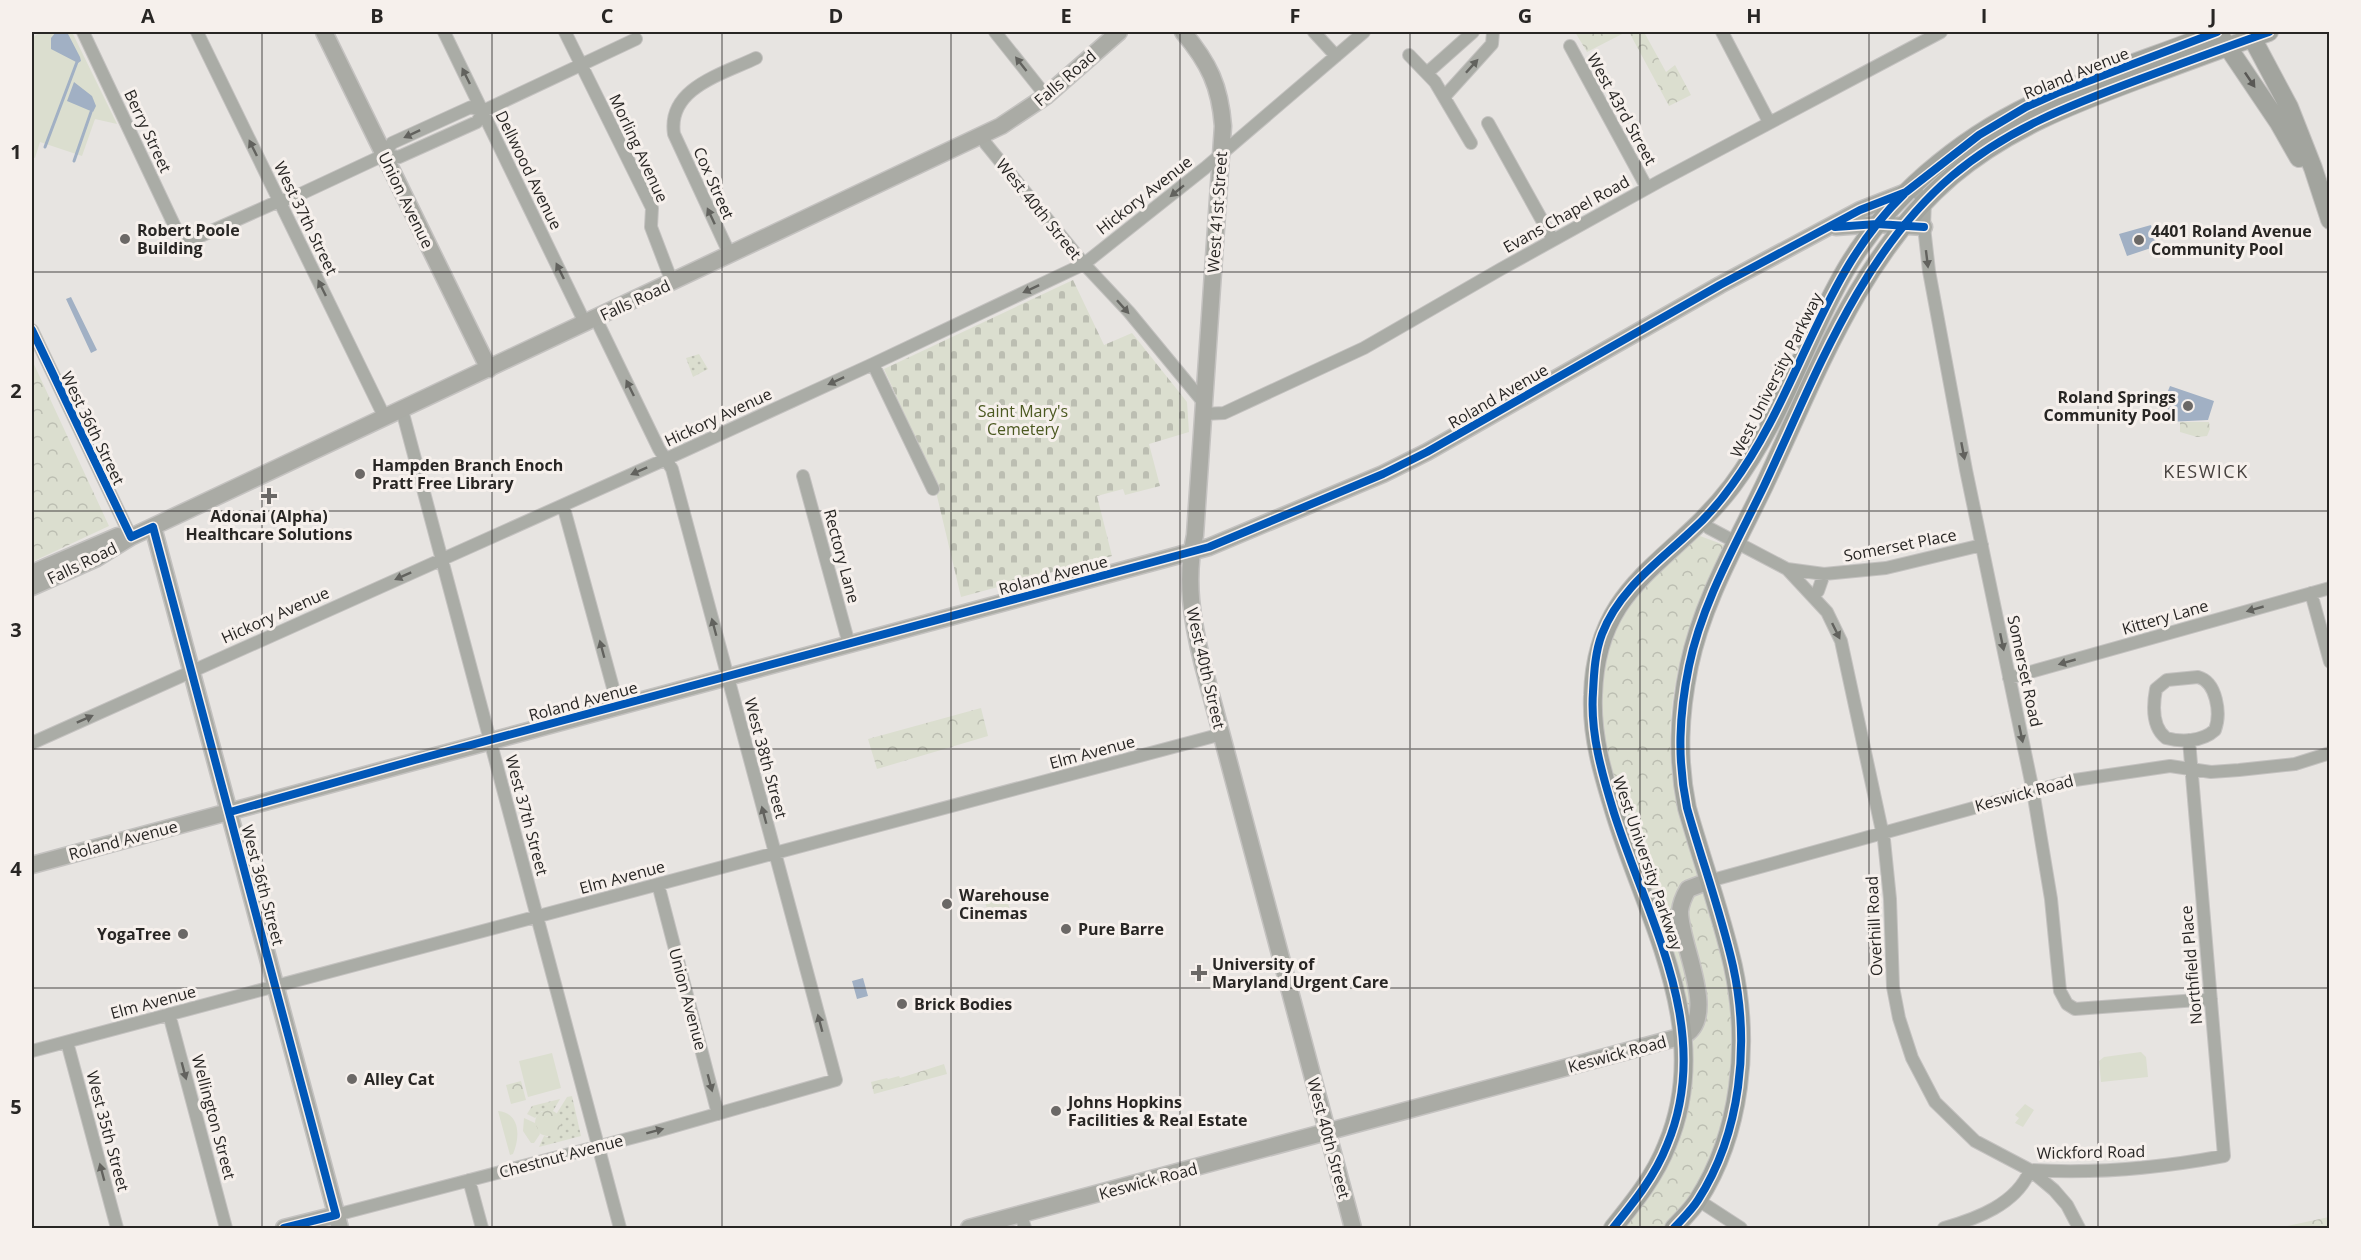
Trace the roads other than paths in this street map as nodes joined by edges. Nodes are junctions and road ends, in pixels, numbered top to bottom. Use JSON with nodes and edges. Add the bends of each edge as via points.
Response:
{"nodes":[{"id":1,"x":83,"y":32,"type":"edge"},
{"id":2,"x":197,"y":32,"type":"edge"},
{"id":3,"x":324,"y":32,"type":"edge"},
{"id":4,"x":444,"y":32,"type":"edge"},
{"id":5,"x":565,"y":32,"type":"edge"},
{"id":6,"x":996,"y":32,"type":"edge"},
{"id":7,"x":1119,"y":32,"type":"edge"},
{"id":8,"x":1183,"y":32,"type":"edge"},
{"id":9,"x":1314,"y":32,"type":"edge"},
{"id":10,"x":1364,"y":32,"type":"edge"},
{"id":11,"x":1473,"y":32,"type":"edge"},
{"id":12,"x":1493,"y":32,"type":"edge"},
{"id":13,"x":1722,"y":32,"type":"edge"},
{"id":14,"x":1941,"y":32,"type":"edge"},
{"id":15,"x":2257,"y":33,"type":"edge"},
{"id":16,"x":2221,"y":37,"type":"edge"},
{"id":17,"x":636,"y":39,"type":"dead end"},
{"id":18,"x":1570,"y":46,"type":"dead end"},
{"id":19,"x":1409,"y":55,"type":"dead end"},
{"id":20,"x":1336,"y":56,"type":"junction"},
{"id":21,"x":756,"y":58,"type":"dead end"},
{"id":22,"x":582,"y":66,"type":"junction"},
{"id":23,"x":1428,"y":72,"type":"junction"},
{"id":24,"x":1046,"y":96,"type":"junction"},
{"id":25,"x":1444,"y":97,"type":"junction"},
{"id":26,"x":483,"y":111,"type":"junction"},
{"id":27,"x":1769,"y":122,"type":"junction"},
{"id":28,"x":1488,"y":123,"type":"dead end"},
{"id":29,"x":982,"y":136,"type":"junction"},
{"id":30,"x":1472,"y":143,"type":"dead end"},
{"id":31,"x":1222,"y":153,"type":"junction"},
{"id":32,"x":384,"y":155,"type":"junction"},
{"id":33,"x":1647,"y":188,"type":"junction"},
{"id":34,"x":1909,"y":190,"type":"junction"},
{"id":35,"x":2322,"y":198,"type":"junction"},
{"id":36,"x":279,"y":201,"type":"junction"},
{"id":37,"x":1925,"y":201,"type":"junction"},
{"id":38,"x":2330,"y":220,"type":"edge"},
{"id":39,"x":1877,"y":224,"type":"junction"},
{"id":40,"x":1914,"y":226,"type":"junction"},
{"id":41,"x":1829,"y":228,"type":"junction"},
{"id":42,"x":1552,"y":240,"type":"junction"},
{"id":43,"x":730,"y":255,"type":"junction"},
{"id":44,"x":1084,"y":264,"type":"junction"},
{"id":45,"x":672,"y":282,"type":"junction"},
{"id":46,"x":590,"y":321,"type":"junction"},
{"id":47,"x":32,"y":330,"type":"edge"},
{"id":48,"x":873,"y":364,"type":"junction"},
{"id":49,"x":489,"y":369,"type":"junction"},
{"id":50,"x":1204,"y":409,"type":"junction"},
{"id":51,"x":402,"y":410,"type":"junction"},
{"id":52,"x":385,"y":418,"type":"junction"},
{"id":53,"x":666,"y":459,"type":"junction"},
{"id":54,"x":803,"y":476,"type":"dead end"},
{"id":55,"x":933,"y":489,"type":"dead end"},
{"id":56,"x":563,"y":505,"type":"junction"},
{"id":57,"x":1701,"y":521,"type":"junction"},
{"id":58,"x":153,"y":527,"type":"junction"},
{"id":59,"x":131,"y":537,"type":"junction"},
{"id":60,"x":1737,"y":542,"type":"junction"},
{"id":61,"x":1982,"y":544,"type":"junction"},
{"id":62,"x":1192,"y":552,"type":"junction"},
{"id":63,"x":442,"y":559,"type":"junction"},
{"id":64,"x":1787,"y":569,"type":"junction"},
{"id":65,"x":32,"y":573,"type":"edge"},
{"id":66,"x":1824,"y":574,"type":"junction"},
{"id":67,"x":32,"y":587,"type":"edge"},
{"id":68,"x":2330,"y":588,"type":"edge"},
{"id":69,"x":2311,"y":593,"type":"junction"},
{"id":70,"x":1813,"y":596,"type":"junction"},
{"id":71,"x":849,"y":644,"type":"junction"},
{"id":72,"x":2330,"y":662,"type":"edge"},
{"id":73,"x":192,"y":670,"type":"junction"},
{"id":74,"x":727,"y":677,"type":"junction"},
{"id":75,"x":2009,"y":678,"type":"junction"},
{"id":76,"x":618,"y":706,"type":"junction"},
{"id":77,"x":1222,"y":734,"type":"junction"},
{"id":78,"x":2189,"y":740,"type":"junction"},
{"id":79,"x":490,"y":741,"type":"junction"},
{"id":80,"x":32,"y":743,"type":"edge"},
{"id":81,"x":2330,"y":753,"type":"edge"},
{"id":82,"x":2191,"y":770,"type":"junction"},
{"id":83,"x":2033,"y":791,"type":"junction"},
{"id":84,"x":230,"y":812,"type":"junction"},
{"id":85,"x":1883,"y":832,"type":"junction"},
{"id":86,"x":775,"y":853,"type":"junction"},
{"id":87,"x":32,"y":865,"type":"edge"},
{"id":88,"x":1709,"y":880,"type":"junction"},
{"id":89,"x":658,"y":884,"type":"junction"},
{"id":90,"x":537,"y":917,"type":"junction"},
{"id":91,"x":276,"y":986,"type":"junction"},
{"id":92,"x":2211,"y":999,"type":"junction"},
{"id":93,"x":169,"y":1014,"type":"junction"},
{"id":94,"x":1683,"y":1036,"type":"junction"},
{"id":95,"x":67,"y":1042,"type":"junction"},
{"id":96,"x":32,"y":1051,"type":"edge"},
{"id":97,"x":836,"y":1080,"type":"joint"},
{"id":98,"x":718,"y":1114,"type":"junction"},
{"id":99,"x":1328,"y":1132,"type":"junction"},
{"id":100,"x":598,"y":1146,"type":"junction"},
{"id":101,"x":2224,"y":1156,"type":"joint"},
{"id":102,"x":2030,"y":1170,"type":"junction"},
{"id":103,"x":2072,"y":1171,"type":"junction"},
{"id":104,"x":469,"y":1180,"type":"junction"},
{"id":105,"x":2060,"y":1195,"type":"junction"},
{"id":106,"x":1698,"y":1200,"type":"junction"},
{"id":107,"x":338,"y":1222,"type":"edge"},
{"id":108,"x":1023,"y":1222,"type":"edge"},
{"id":109,"x":117,"y":1228,"type":"edge"},
{"id":110,"x":226,"y":1228,"type":"edge"},
{"id":111,"x":284,"y":1228,"type":"edge"},
{"id":112,"x":482,"y":1228,"type":"edge"},
{"id":113,"x":620,"y":1228,"type":"edge"},
{"id":114,"x":969,"y":1228,"type":"edge"},
{"id":115,"x":1353,"y":1228,"type":"edge"},
{"id":116,"x":1613,"y":1228,"type":"edge"},
{"id":117,"x":1674,"y":1228,"type":"edge"},
{"id":118,"x":1741,"y":1228,"type":"edge"},
{"id":119,"x":1944,"y":1228,"type":"edge"},
{"id":120,"x":2079,"y":1228,"type":"edge"}],
"edges":[{"from":1,"to":36,"type":"street","name":"Berry Street","via":[[176,228],[187,242]]},
{"from":36,"to":2,"type":"street","name":"West 37th Street","one_way":true},
{"from":3,"to":32,"type":"street","name":"Union Avenue"},
{"from":26,"to":4,"type":"street","name":"Dellwood Avenue","one_way":true},
{"from":5,"to":22,"type":"street","name":"Morling Avenue"},
{"from":24,"to":6,"type":"street","one_way":true},
{"from":7,"to":24,"type":"street","name":"Falls Road"},
{"from":8,"to":31,"type":"street","name":"West 41st Street","via":[[1201,54],[1216,83],[1222,113]]},
{"from":9,"to":20,"type":"street"},
{"from":10,"to":20,"type":"street","name":"Hickory Avenue"},
{"from":11,"to":23,"type":"street"},
{"from":25,"to":12,"type":"street","one_way":true,"via":[[1491,44]]},
{"from":13,"to":27,"type":"street"},
{"from":14,"to":27,"type":"street","name":"Evans Chapel Road"},
{"from":15,"to":16,"type":"main road","name":"Roland Avenue"},
{"from":15,"to":35,"type":"main road"},
{"from":16,"to":34,"type":"main road","name":"Roland Avenue","via":[[2030,105],[1979,135]]},
{"from":16,"to":35,"type":"main road","one_way":true,"via":[[2279,123]]},
{"from":16,"to":37,"type":"main road","name":"Roland Avenue","via":[[2027,126],[1973,160]]},
{"from":17,"to":22,"type":"street"},
{"from":18,"to":33,"type":"street","name":"West 43rd Street"},
{"from":19,"to":23,"type":"street"},
{"from":20,"to":31,"type":"street","name":"Hickory Avenue"},
{"from":43,"to":21,"type":"street","name":"Cox Street","one_way":true,"via":[[674,134],[673,122],[687,93]]},
{"from":22,"to":26,"type":"street"},
{"from":22,"to":45,"type":"street","name":"Morling Avenue","via":[[652,208],[651,227]]},
{"from":23,"to":25,"type":"street"},
{"from":24,"to":29,"type":"street","name":"Falls Road"},
{"from":25,"to":30,"type":"street"},
{"from":26,"to":32,"type":"street","via":[[471,107],[392,143]]},
{"from":46,"to":26,"type":"street","name":"Dellwood Avenue","one_way":true},
{"from":27,"to":33,"type":"street","name":"Evans Chapel Road"},
{"from":28,"to":42,"type":"street"},
{"from":29,"to":43,"type":"street","name":"Falls Road"},
{"from":29,"to":44,"type":"street","name":"West 40th Street"},
{"from":31,"to":44,"type":"street","name":"Hickory Avenue","one_way":true},
{"from":31,"to":50,"type":"street","name":"West 41st Street"},
{"from":32,"to":36,"type":"street"},
{"from":32,"to":49,"type":"street","name":"Union Avenue"},
{"from":33,"to":42,"type":"street","name":"Evans Chapel Road"},
{"from":34,"to":37,"type":"street"},
{"from":34,"to":39,"type":"main road","name":"West University Parkway"},
{"from":34,"to":41,"type":"street","name":"Roland Avenue"},
{"from":35,"to":38,"type":"main road"},
{"from":52,"to":36,"type":"street","name":"West 37th Street","one_way":true},
{"from":37,"to":40,"type":"main road","name":"Roland Avenue"},
{"from":39,"to":40,"type":"street","name":"Roland Avenue"},
{"from":39,"to":41,"type":"street","name":"Roland Avenue"},
{"from":39,"to":57,"type":"main road","name":"West University Parkway","via":[[1845,271],[1755,452],[1730,489]]},
{"from":40,"to":60,"type":"main road","via":[[1868,275],[1854,299]]},
{"from":40,"to":61,"type":"street","name":"Somerset Road","one_way":true,"via":[[1935,304]]},
{"from":41,"to":62,"type":"street","name":"Roland Avenue","via":[[1427,452],[1282,518]]},
{"from":42,"to":50,"type":"street","name":"Evans Chapel Road","via":[[1340,361],[1224,413]]},
{"from":43,"to":45,"type":"street","name":"Falls Road"},
{"from":44,"to":48,"type":"street","name":"Hickory Avenue","one_way":true},
{"from":44,"to":50,"type":"street","name":"West 40th Street","one_way":true,"via":[[1129,312]]},
{"from":45,"to":46,"type":"street","name":"Falls Road"},
{"from":46,"to":49,"type":"street","name":"Falls Road"},
{"from":53,"to":46,"type":"street","name":"West 38th Street","one_way":true},
{"from":47,"to":59,"type":"street","name":"West 36th Street"},
{"from":48,"to":53,"type":"street","name":"Hickory Avenue","one_way":true},
{"from":48,"to":55,"type":"street"},
{"from":49,"to":51,"type":"street","name":"Falls Road"},
{"from":50,"to":62,"type":"street","name":"West 40th Street"},
{"from":51,"to":52,"type":"street","name":"Falls Road"},
{"from":51,"to":63,"type":"street","name":"West 37th Street"},
{"from":52,"to":58,"type":"street","name":"Falls Road"},
{"from":53,"to":56,"type":"street","name":"Hickory Avenue","one_way":true},
{"from":74,"to":53,"type":"street","name":"West 38th Street","one_way":true,"via":[[672,469]]},
{"from":54,"to":71,"type":"street","name":"Rectory Lane"},
{"from":56,"to":63,"type":"street","name":"Hickory Avenue"},
{"from":76,"to":56,"type":"street","one_way":true},
{"from":57,"to":60,"type":"street","name":"Overhill Road"},
{"from":57,"to":94,"type":"main road","name":"West University Parkway","via":[[1638,580],[1613,613],[1598,647],[1593,695],[1595,736],[1606,786],[1666,955]]},
{"from":58,"to":59,"type":"street","name":"Falls Road"},
{"from":58,"to":73,"type":"street","name":"West 36th Street"},
{"from":59,"to":65,"type":"street","name":"Falls Road","via":[[118,536]]},
{"from":59,"to":67,"type":"street","name":"Falls Road","via":[[97,558]]},
{"from":60,"to":64,"type":"street","name":"Overhill Road"},
{"from":60,"to":88,"type":"main road","via":[[1697,637],[1679,728],[1684,798]]},
{"from":61,"to":66,"type":"street","name":"Somerset Place","via":[[1886,568]]},
{"from":61,"to":75,"type":"street","name":"Somerset Road","one_way":true},
{"from":62,"to":71,"type":"street","name":"Roland Avenue"},
{"from":62,"to":77,"type":"street","name":"West 40th Street","via":[[1193,620]]},
{"from":63,"to":73,"type":"street","name":"Hickory Avenue","one_way":true},
{"from":63,"to":79,"type":"street","name":"West 37th Street"},
{"from":64,"to":66,"type":"street","name":"Somerset Place"},
{"from":64,"to":70,"type":"street","name":"Overhill Road"},
{"from":66,"to":70,"type":"street"},
{"from":68,"to":69,"type":"street","name":"Kittery Lane"},
{"from":69,"to":72,"type":"street"},
{"from":69,"to":75,"type":"street","name":"Kittery Lane","one_way":true},
{"from":70,"to":85,"type":"street","name":"Overhill Road","one_way":true,"via":[[1827,612],[1841,641]]},
{"from":71,"to":74,"type":"street","name":"Roland Avenue"},
{"from":80,"to":73,"type":"street","name":"Hickory Avenue","one_way":true},
{"from":73,"to":84,"type":"street","name":"West 36th Street"},
{"from":74,"to":76,"type":"street","name":"Roland Avenue"},
{"from":86,"to":74,"type":"street","name":"West 38th Street","one_way":true},
{"from":75,"to":83,"type":"street","name":"Somerset Road","one_way":true},
{"from":76,"to":79,"type":"street","name":"Roland Avenue"},
{"from":77,"to":86,"type":"street","name":"Elm Avenue"},
{"from":77,"to":99,"type":"street","name":"West 40th Street"},
{"from":78,"to":78,"type":"street","via":[[2177,741],[2161,734],[2154,699],[2156,689],[2167,680],[2198,677],[2206,679],[2214,690],[2217,725],[2210,735]]},
{"from":78,"to":82,"type":"street","name":"Northfield Place"},
{"from":79,"to":84,"type":"street","name":"Roland Avenue"},
{"from":79,"to":90,"type":"street","name":"West 37th Street"},
{"from":81,"to":82,"type":"street","name":"Keswick Road","via":[[2295,764],[2211,772]]},
{"from":82,"to":83,"type":"street","name":"Keswick Road","via":[[2170,766],[2148,768],[2085,777]]},
{"from":82,"to":92,"type":"street","name":"Northfield Place"},
{"from":83,"to":85,"type":"street","name":"Keswick Road"},
{"from":83,"to":92,"type":"street","name":"Somerset Road","via":[[2051,899],[2060,991],[2067,1004],[2086,1009]]},
{"from":84,"to":87,"type":"street","name":"Roland Avenue"},
{"from":84,"to":91,"type":"street","name":"West 36th Street"},
{"from":85,"to":88,"type":"street","name":"Keswick Road"},
{"from":85,"to":102,"type":"street","name":"Overhill Road","via":[[1893,987],[1916,1068],[1935,1102],[1975,1141]]},
{"from":86,"to":89,"type":"street","name":"Elm Avenue"},
{"from":97,"to":86,"type":"street","name":"West 38th Street","one_way":true},
{"from":88,"to":94,"type":"street","name":"Keswick Road","via":[[1688,889],[1681,902],[1681,923],[1699,1014],[1696,1025]]},
{"from":88,"to":106,"type":"main road","via":[[1734,969],[1741,1037],[1738,1086],[1729,1130]]},
{"from":89,"to":90,"type":"street","name":"Elm Avenue"},
{"from":89,"to":98,"type":"street","name":"Union Avenue","one_way":true},
{"from":90,"to":91,"type":"street","name":"Elm Avenue"},
{"from":90,"to":100,"type":"street","name":"West 37th Street"},
{"from":91,"to":93,"type":"street","name":"Elm Avenue"},
{"from":91,"to":107,"type":"street","name":"West 36th Street"},
{"from":92,"to":101,"type":"street","name":"Northfield Place"},
{"from":93,"to":95,"type":"street","name":"Elm Avenue"},
{"from":93,"to":110,"type":"street","name":"Wellington Street","one_way":true},
{"from":94,"to":99,"type":"street","name":"Keswick Road"},
{"from":94,"to":116,"type":"main road","name":"West University Parkway","via":[[1683,1089],[1667,1146],[1642,1191]]},
{"from":95,"to":96,"type":"street","name":"Elm Avenue"},
{"from":109,"to":95,"type":"street","name":"West 35th Street","one_way":true},
{"from":97,"to":98,"type":"street","name":"Chestnut Avenue"},
{"from":100,"to":98,"type":"street","name":"Chestnut Avenue","one_way":true},
{"from":99,"to":108,"type":"street","name":"Keswick Road"},
{"from":99,"to":115,"type":"street","name":"West 40th Street"},
{"from":100,"to":104,"type":"street","name":"Chestnut Avenue"},
{"from":100,"to":113,"type":"street","name":"West 37th Street"},
{"from":101,"to":103,"type":"street","name":"Wickford Road","via":[[2166,1167]]},
{"from":102,"to":103,"type":"street","name":"Wickford Road"},
{"from":102,"to":105,"type":"street","name":"Overhill Road"},
{"from":102,"to":119,"type":"street","name":"Wickford Road","via":[[2003,1203]]},
{"from":103,"to":105,"type":"street"},
{"from":104,"to":107,"type":"street","name":"Chestnut Avenue"},
{"from":104,"to":112,"type":"street"},
{"from":105,"to":120,"type":"street","name":"Overhill Road"},
{"from":106,"to":117,"type":"main road"},
{"from":106,"to":118,"type":"street"},
{"from":107,"to":111,"type":"street","name":"Chestnut Avenue"},
{"from":108,"to":114,"type":"street","name":"Keswick Road"}]}
